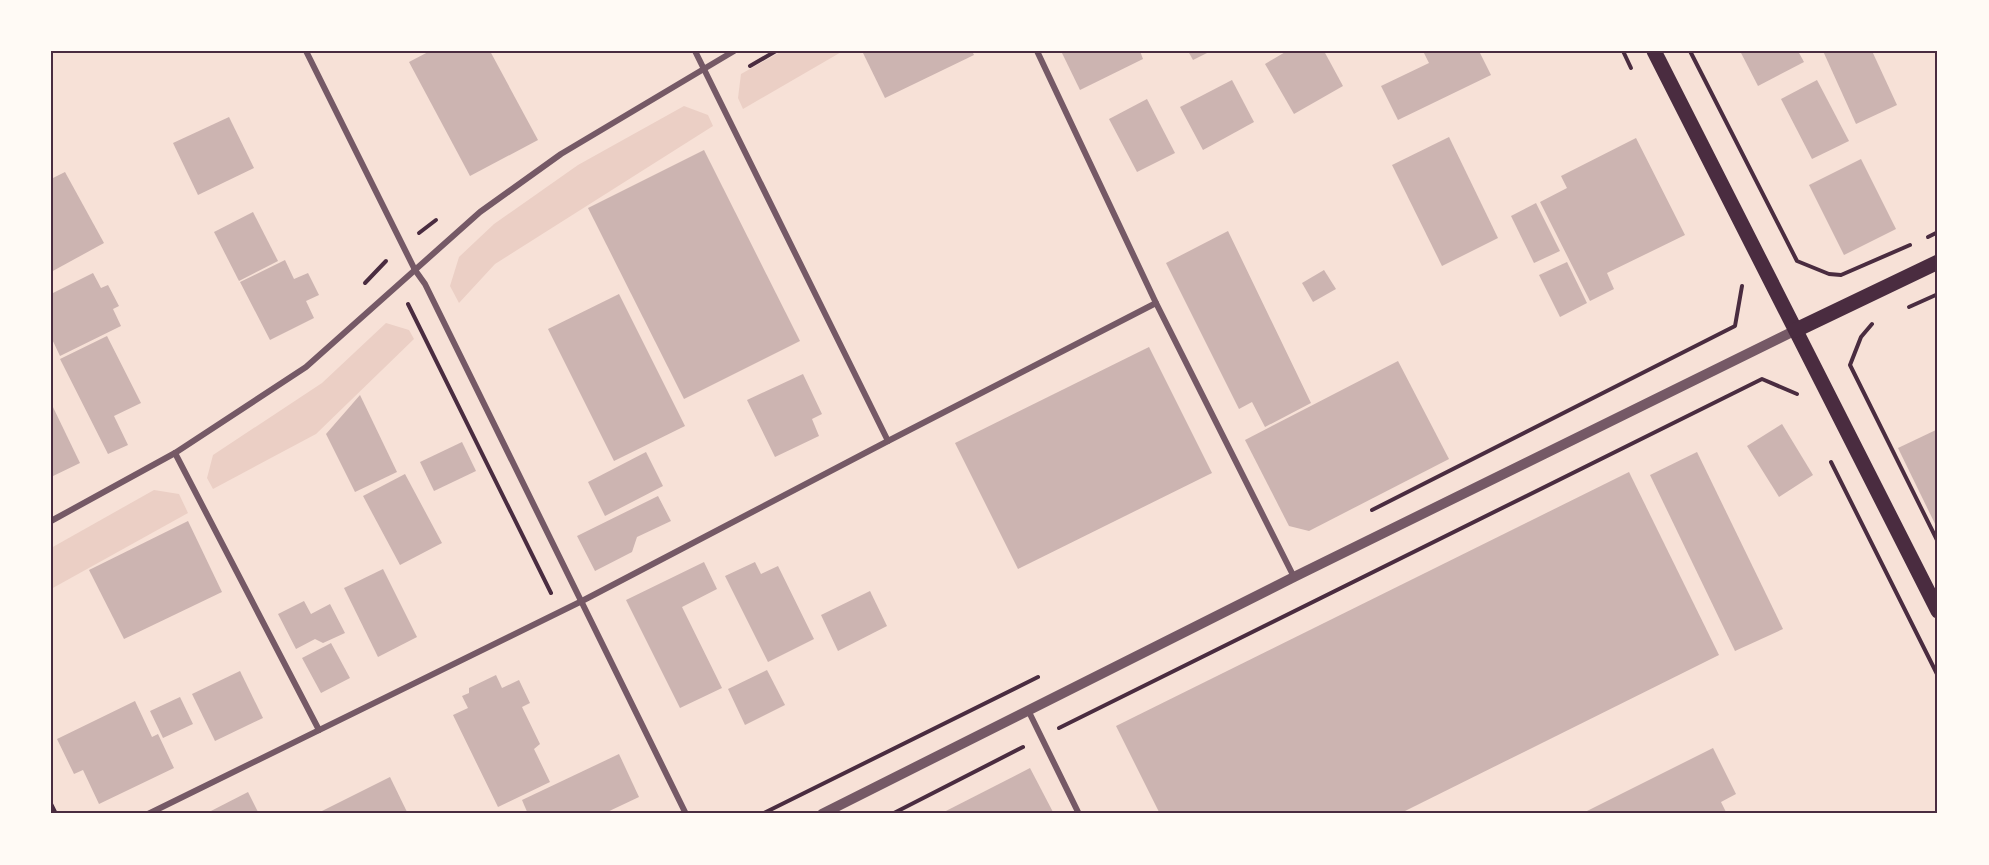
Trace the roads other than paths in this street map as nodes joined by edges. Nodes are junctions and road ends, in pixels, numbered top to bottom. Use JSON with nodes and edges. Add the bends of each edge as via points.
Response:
{"nodes":[{"id":1,"x":306,"y":51,"type":"edge"},
{"id":2,"x":695,"y":51,"type":"edge"},
{"id":3,"x":734,"y":51,"type":"edge"},
{"id":4,"x":1037,"y":51,"type":"edge"},
{"id":5,"x":1654,"y":51,"type":"edge"},
{"id":6,"x":704,"y":68,"type":"junction"},
{"id":7,"x":1938,"y":262,"type":"edge"},
{"id":8,"x":414,"y":270,"type":"junction"},
{"id":9,"x":1156,"y":303,"type":"junction"},
{"id":10,"x":1796,"y":330,"type":"junction"},
{"id":11,"x":888,"y":441,"type":"junction"},
{"id":12,"x":175,"y":453,"type":"junction"},
{"id":13,"x":51,"y":521,"type":"edge"},
{"id":14,"x":1294,"y":577,"type":"junction"},
{"id":15,"x":582,"y":601,"type":"junction"},
{"id":16,"x":1938,"y":611,"type":"edge"},
{"id":17,"x":1028,"y":710,"type":"junction"},
{"id":18,"x":319,"y":730,"type":"junction"},
{"id":19,"x":148,"y":814,"type":"edge"},
{"id":20,"x":686,"y":814,"type":"edge"},
{"id":21,"x":822,"y":814,"type":"edge"},
{"id":22,"x":1079,"y":814,"type":"edge"}],
"edges":[{"from":1,"to":8,"type":"street"},
{"from":2,"to":6,"type":"street"},
{"from":3,"to":6,"type":"street"},
{"from":4,"to":9,"type":"street"},
{"from":5,"to":10,"type":"main road"},
{"from":6,"to":8,"type":"street","via":[[561,154],[480,212]]},
{"from":6,"to":11,"type":"street"},
{"from":7,"to":10,"type":"main road"},
{"from":8,"to":12,"type":"street","via":[[306,367]]},
{"from":8,"to":15,"type":"street","via":[[425,284]]},
{"from":9,"to":11,"type":"street"},
{"from":9,"to":14,"type":"street"},
{"from":10,"to":14,"type":"street"},
{"from":10,"to":16,"type":"main road"},
{"from":11,"to":15,"type":"street"},
{"from":12,"to":13,"type":"street"},
{"from":12,"to":18,"type":"street"},
{"from":14,"to":17,"type":"street"},
{"from":15,"to":18,"type":"street"},
{"from":15,"to":20,"type":"street"},
{"from":17,"to":21,"type":"street"},
{"from":17,"to":22,"type":"street"},
{"from":18,"to":19,"type":"street"}]}
